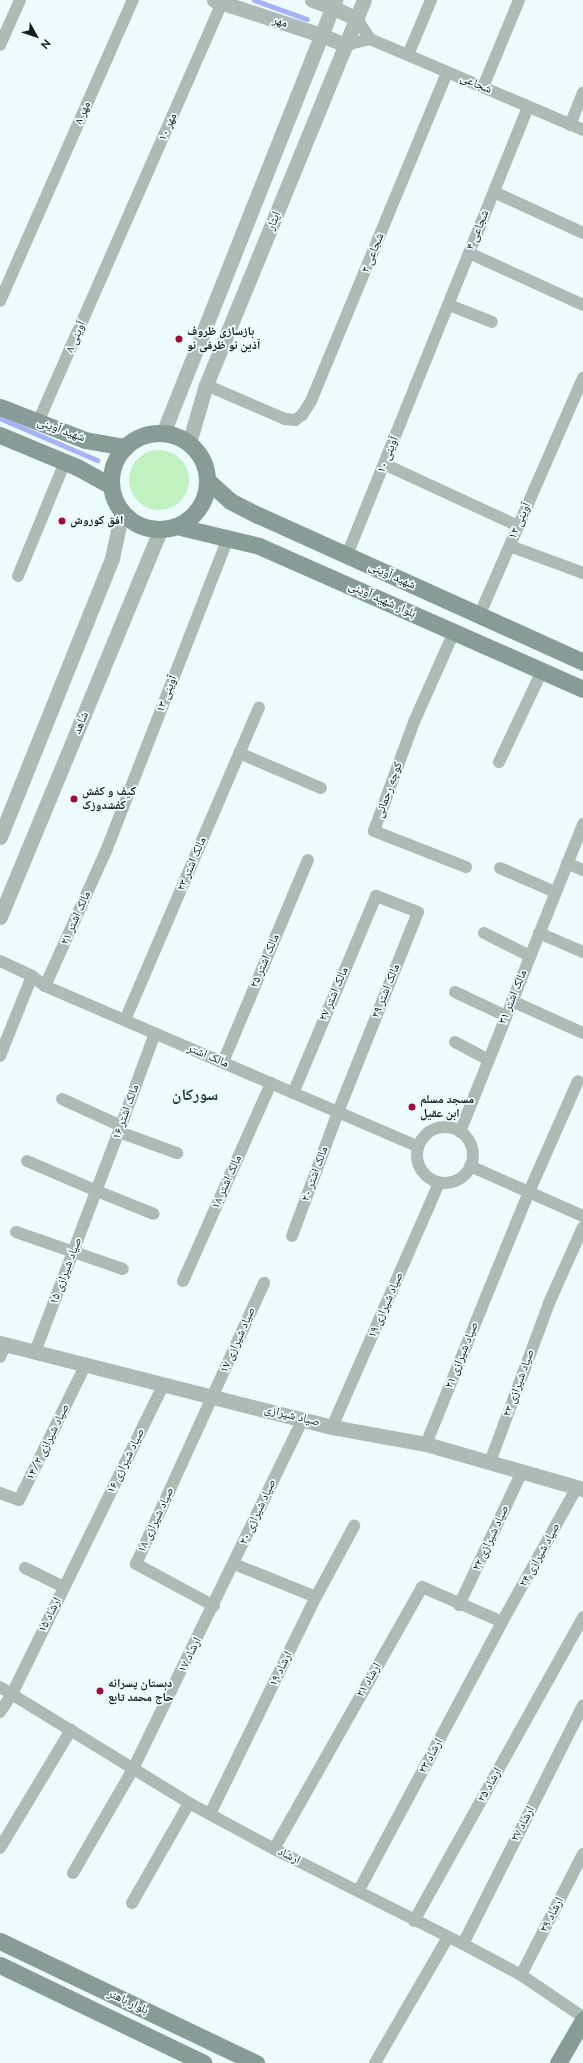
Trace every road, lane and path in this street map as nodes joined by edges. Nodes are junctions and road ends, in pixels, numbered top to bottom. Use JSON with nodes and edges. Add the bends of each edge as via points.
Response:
{"nodes":[{"id":1,"x":20,"y":0,"type":"edge"},
{"id":2,"x":133,"y":0,"type":"edge"},
{"id":3,"x":312,"y":0,"type":"edge"},
{"id":4,"x":364,"y":0,"type":"edge"},
{"id":5,"x":432,"y":0,"type":"edge"},
{"id":6,"x":519,"y":0,"type":"edge"},
{"id":7,"x":218,"y":1,"type":"edge"},
{"id":8,"x":333,"y":3,"type":"edge"},
{"id":9,"x":357,"y":19,"type":"junction"},
{"id":10,"x":321,"y":35,"type":"junction"},
{"id":11,"x":370,"y":39,"type":"junction"},
{"id":12,"x":0,"y":45,"type":"edge"},
{"id":13,"x":346,"y":45,"type":"junction"},
{"id":14,"x":408,"y":55,"type":"junction"},
{"id":15,"x":447,"y":72,"type":"junction"},
{"id":16,"x":483,"y":88,"type":"junction"},
{"id":17,"x":583,"y":92,"type":"edge"},
{"id":18,"x":528,"y":106,"type":"junction"},
{"id":19,"x":570,"y":125,"type":"junction"},
{"id":20,"x":583,"y":130,"type":"edge"},
{"id":21,"x":494,"y":192,"type":"junction"},
{"id":22,"x":583,"y":233,"type":"edge"},
{"id":23,"x":113,"y":251,"type":"joint"},
{"id":24,"x":469,"y":253,"type":"junction"},
{"id":25,"x":0,"y":301,"type":"edge"},
{"id":26,"x":449,"y":305,"type":"junction"},
{"id":27,"x":583,"y":305,"type":"edge"},
{"id":28,"x":492,"y":322,"type":"dead end"},
{"id":29,"x":429,"y":354,"type":"joint"},
{"id":30,"x":583,"y":378,"type":"edge"},
{"id":31,"x":206,"y":385,"type":"junction"},
{"id":32,"x":0,"y":407,"type":"edge"},
{"id":33,"x":38,"y":422,"type":"junction"},
{"id":34,"x":163,"y":433,"type":"junction"},
{"id":35,"x":0,"y":435,"type":"edge"},
{"id":36,"x":189,"y":443,"type":"junction"},
{"id":37,"x":125,"y":447,"type":"junction"},
{"id":38,"x":65,"y":462,"type":"junction"},
{"id":39,"x":384,"y":464,"type":"junction"},
{"id":40,"x":207,"y":480,"type":"junction"},
{"id":41,"x":111,"y":486,"type":"junction"},
{"id":42,"x":122,"y":512,"type":"junction"},
{"id":43,"x":518,"y":526,"type":"junction"},
{"id":44,"x":169,"y":528,"type":"junction"},
{"id":45,"x":228,"y":538,"type":"junction"},
{"id":46,"x":510,"y":546,"type":"junction"},
{"id":47,"x":347,"y":555,"type":"junction"},
{"id":48,"x":583,"y":573,"type":"edge"},
{"id":49,"x":18,"y":576,"type":"dead end"},
{"id":50,"x":479,"y":616,"type":"junction"},
{"id":51,"x":454,"y":632,"type":"junction"},
{"id":52,"x":583,"y":662,"type":"edge"},
{"id":53,"x":542,"y":671,"type":"junction"},
{"id":54,"x":583,"y":689,"type":"edge"},
{"id":55,"x":259,"y":708,"type":"dead end"},
{"id":56,"x":239,"y":753,"type":"junction"},
{"id":57,"x":499,"y":762,"type":"dead end"},
{"id":58,"x":321,"y":788,"type":"dead end"},
{"id":59,"x":583,"y":824,"type":"edge"},
{"id":60,"x":0,"y":837,"type":"edge"},
{"id":61,"x":106,"y":851,"type":"joint"},
{"id":62,"x":308,"y":860,"type":"dead end"},
{"id":63,"x":567,"y":863,"type":"junction"},
{"id":64,"x":466,"y":867,"type":"dead end"},
{"id":65,"x":500,"y":868,"type":"dead end"},
{"id":66,"x":583,"y":870,"type":"edge"},
{"id":67,"x":555,"y":892,"type":"junction"},
{"id":68,"x":376,"y":896,"type":"joint"},
{"id":69,"x":0,"y":917,"type":"edge"},
{"id":70,"x":484,"y":933,"type":"dead end"},
{"id":71,"x":539,"y":933,"type":"junction"},
{"id":72,"x":583,"y":952,"type":"edge"},
{"id":73,"x":530,"y":956,"type":"junction"},
{"id":74,"x":0,"y":961,"type":"edge"},
{"id":75,"x":32,"y":976,"type":"junction"},
{"id":76,"x":45,"y":986,"type":"junction"},
{"id":77,"x":455,"y":992,"type":"dead end"},
{"id":78,"x":512,"y":1001,"type":"junction"},
{"id":79,"x":506,"y":1016,"type":"junction"},
{"id":80,"x":125,"y":1020,"type":"junction"},
{"id":81,"x":155,"y":1033,"type":"junction"},
{"id":82,"x":583,"y":1033,"type":"edge"},
{"id":83,"x":455,"y":1042,"type":"dead end"},
{"id":84,"x":0,"y":1056,"type":"edge"},
{"id":85,"x":489,"y":1060,"type":"junction"},
{"id":86,"x":223,"y":1062,"type":"junction"},
{"id":87,"x":578,"y":1081,"type":"dead end"},
{"id":88,"x":271,"y":1083,"type":"junction"},
{"id":89,"x":293,"y":1093,"type":"junction"},
{"id":90,"x":62,"y":1099,"type":"dead end"},
{"id":91,"x":338,"y":1112,"type":"junction"},
{"id":92,"x":120,"y":1129,"type":"junction"},
{"id":93,"x":460,"y":1132,"type":"junction"},
{"id":94,"x":418,"y":1146,"type":"junction"},
{"id":95,"x":178,"y":1153,"type":"dead end"},
{"id":96,"x":28,"y":1161,"type":"dead end"},
{"id":97,"x":470,"y":1166,"type":"junction"},
{"id":98,"x":439,"y":1183,"type":"junction"},
{"id":99,"x":96,"y":1191,"type":"junction"},
{"id":100,"x":529,"y":1192,"type":"junction"},
{"id":101,"x":154,"y":1214,"type":"dead end"},
{"id":102,"x":583,"y":1216,"type":"edge"},
{"id":103,"x":583,"y":1227,"type":"edge"},
{"id":104,"x":16,"y":1232,"type":"dead end"},
{"id":105,"x":292,"y":1236,"type":"dead end"},
{"id":106,"x":74,"y":1252,"type":"junction"},
{"id":107,"x":123,"y":1269,"type":"dead end"},
{"id":108,"x":183,"y":1281,"type":"dead end"},
{"id":109,"x":264,"y":1283,"type":"dead end"},
{"id":110,"x":2,"y":1348,"type":"edge"},
{"id":111,"x":35,"y":1352,"type":"junction"},
{"id":112,"x":86,"y":1364,"type":"junction"},
{"id":113,"x":164,"y":1384,"type":"junction"},
{"id":114,"x":213,"y":1397,"type":"junction"},
{"id":115,"x":302,"y":1419,"type":"junction"},
{"id":116,"x":332,"y":1427,"type":"junction"},
{"id":117,"x":426,"y":1444,"type":"junction"},
{"id":118,"x":490,"y":1462,"type":"junction"},
{"id":119,"x":522,"y":1472,"type":"junction"},
{"id":120,"x":580,"y":1488,"type":"edge"},
{"id":121,"x":0,"y":1493,"type":"edge"},
{"id":122,"x":354,"y":1526,"type":"dead end"},
{"id":123,"x":89,"y":1537,"type":"joint"},
{"id":124,"x":234,"y":1564,"type":"junction"},
{"id":125,"x":25,"y":1568,"type":"dead end"},
{"id":126,"x":64,"y":1587,"type":"junction"},
{"id":127,"x":316,"y":1598,"type":"junction"},
{"id":128,"x":459,"y":1605,"type":"junction"},
{"id":129,"x":214,"y":1606,"type":"junction"},
{"id":130,"x":583,"y":1617,"type":"edge"},
{"id":131,"x":502,"y":1622,"type":"junction"},
{"id":132,"x":0,"y":1687,"type":"edge"},
{"id":133,"x":12,"y":1694,"type":"junction"},
{"id":134,"x":583,"y":1705,"type":"edge"},
{"id":135,"x":0,"y":1712,"type":"edge"},
{"id":136,"x":72,"y":1730,"type":"junction"},
{"id":137,"x":134,"y":1768,"type":"junction"},
{"id":138,"x":189,"y":1802,"type":"junction"},
{"id":139,"x":210,"y":1814,"type":"junction"},
{"id":140,"x":0,"y":1848,"type":"edge"},
{"id":141,"x":274,"y":1849,"type":"junction"},
{"id":142,"x":583,"y":1854,"type":"edge"},
{"id":143,"x":74,"y":1872,"type":"dead end"},
{"id":144,"x":359,"y":1890,"type":"junction"},
{"id":145,"x":132,"y":1903,"type":"dead end"},
{"id":146,"x":414,"y":1921,"type":"junction"},
{"id":147,"x":448,"y":1937,"type":"junction"},
{"id":148,"x":0,"y":1941,"type":"edge"},
{"id":149,"x":463,"y":1944,"type":"junction"},
{"id":150,"x":0,"y":1965,"type":"edge"},
{"id":151,"x":520,"y":1976,"type":"junction"},
{"id":152,"x":583,"y":2018,"type":"edge"},
{"id":153,"x":204,"y":2063,"type":"edge"},
{"id":154,"x":256,"y":2063,"type":"edge"},
{"id":155,"x":375,"y":2063,"type":"edge"},
{"id":156,"x":558,"y":2063,"type":"edge"}],
"edges":[{"from":1,"to":12,"type":"street"},
{"from":2,"to":25,"type":"street","name":"مهر ۸"},
{"from":3,"to":8,"type":"street"},
{"from":4,"to":9,"type":"street","name":"ایثار"},
{"from":5,"to":14,"type":"street"},
{"from":6,"to":16,"type":"street"},
{"from":7,"to":10,"type":"street","name":"مهر"},
{"from":7,"to":23,"type":"street","name":"مهر ۱۰"},
{"from":8,"to":9,"type":"street"},
{"from":8,"to":10,"type":"street"},
{"from":9,"to":11,"type":"street"},
{"from":9,"to":13,"type":"street","name":"ایثار"},
{"from":10,"to":13,"type":"street","name":"مهر"},
{"from":10,"to":34,"type":"street"},
{"from":11,"to":13,"type":"street"},
{"from":11,"to":14,"type":"street","name":"شجاعی"},
{"from":13,"to":31,"type":"street","name":"ایثار"},
{"from":14,"to":15,"type":"street","name":"شجاعی"},
{"from":15,"to":16,"type":"street","name":"شجاعی"},
{"from":15,"to":31,"type":"street","name":"شجاعی ۲","via":[[311,401],[302,415],[296,420],[286,419]]},
{"from":16,"to":18,"type":"street","name":"شجاعی"},
{"from":17,"to":19,"type":"street"},
{"from":18,"to":19,"type":"street","name":"شجاعی"},
{"from":18,"to":21,"type":"street","name":"شجاعی ۴"},
{"from":19,"to":20,"type":"street","name":"شجاعی"},
{"from":21,"to":22,"type":"street"},
{"from":21,"to":24,"type":"street","name":"شجاعی ۴"},
{"from":23,"to":33,"type":"street","name":"۸ آوینی"},
{"from":24,"to":26,"type":"street","name":"شجاعی ۴"},
{"from":24,"to":27,"type":"street"},
{"from":26,"to":28,"type":"street"},
{"from":26,"to":29,"type":"street","name":"شجاعی ۴"},
{"from":29,"to":39,"type":"street","name":"۱۰ آوینی"},
{"from":30,"to":43,"type":"street","name":"۱۲ آوینی"},
{"from":31,"to":36,"type":"street","name":"ایثار"},
{"from":32,"to":33,"type":"main road","name":"شهید آوینی"},
{"from":33,"to":37,"type":"main road","name":"شهید آوینی","via":[[85,440]]},
{"from":34,"to":36,"type":"main road","via":[[172,434]]},
{"from":34,"to":37,"type":"main road","via":[[143,436]]},
{"from":35,"to":38,"type":"main road"},
{"from":36,"to":40,"type":"main road","via":[[205,466]]},
{"from":37,"to":41,"type":"main road","via":[[114,465]]},
{"from":38,"to":41,"type":"main road"},
{"from":38,"to":49,"type":"street"},
{"from":39,"to":43,"type":"street"},
{"from":39,"to":47,"type":"street","name":"۱۰ آوینی"},
{"from":40,"to":44,"type":"main road","via":[[205,495],[199,508],[189,519]]},
{"from":40,"to":47,"type":"main road","name":"شهید آوینی","via":[[230,501]]},
{"from":41,"to":42,"type":"main road","via":[[114,500]]},
{"from":42,"to":44,"type":"main road","via":[[140,525]]},
{"from":42,"to":60,"type":"street","via":[[112,558]]},
{"from":43,"to":46,"type":"street","name":"۱۲ آوینی"},
{"from":44,"to":45,"type":"main road","name":"بلوار شهید آوینی"},
{"from":44,"to":69,"type":"street","name":"شاهد"},
{"from":45,"to":51,"type":"main road","name":"بلوار شهید آوینی","via":[[259,546]]},
{"from":45,"to":61,"type":"street","name":"آوینی ۱۳"},
{"from":46,"to":48,"type":"street"},
{"from":46,"to":50,"type":"street","name":"۱۲ آوینی"},
{"from":47,"to":50,"type":"main road","name":"شهید آوینی"},
{"from":50,"to":52,"type":"main road","name":"شهید آوینی"},
{"from":51,"to":53,"type":"main road","name":"بلوار شهید آوینی"},
{"from":51,"to":64,"type":"street","name":"کوچه رحمانی","via":[[414,722],[374,831]]},
{"from":53,"to":54,"type":"main road","name":"بلوار شهید آوینی"},
{"from":53,"to":57,"type":"street"},
{"from":55,"to":56,"type":"street","name":"مالک اشتر ۲۳"},
{"from":56,"to":58,"type":"street"},
{"from":56,"to":80,"type":"street","name":"مالک اشتر ۲۳"},
{"from":59,"to":63,"type":"street","name":"مالک اشتر ۳۱"},
{"from":61,"to":76,"type":"street","name":"مالک اشتر ۲۱"},
{"from":62,"to":86,"type":"street","name":"مالک اشتر ۲۵"},
{"from":63,"to":66,"type":"street"},
{"from":63,"to":67,"type":"street","name":"مالک اشتر ۳۱"},
{"from":65,"to":67,"type":"street"},
{"from":67,"to":71,"type":"street","name":"مالک اشتر ۳۱"},
{"from":68,"to":89,"type":"street","name":"مالک اشتر ۲۷"},
{"from":68,"to":91,"type":"street","name":"مالک اشتر ۲۹","via":[[418,912]]},
{"from":70,"to":73,"type":"street"},
{"from":71,"to":72,"type":"street"},
{"from":71,"to":73,"type":"street","name":"مالک اشتر ۳۱"},
{"from":73,"to":78,"type":"street","name":"مالک اشتر ۳۱"},
{"from":74,"to":75,"type":"street","name":"مالک اشتر"},
{"from":75,"to":76,"type":"street","name":"مالک اشتر"},
{"from":75,"to":84,"type":"street"},
{"from":76,"to":80,"type":"street","name":"مالک اشتر"},
{"from":77,"to":79,"type":"street"},
{"from":78,"to":79,"type":"street","name":"مالک اشتر ۳۱"},
{"from":78,"to":82,"type":"street"},
{"from":79,"to":85,"type":"street","name":"مالک اشتر ۳۱"},
{"from":80,"to":81,"type":"street","name":"مالک اشتر"},
{"from":81,"to":86,"type":"street","name":"مالک اشتر"},
{"from":81,"to":92,"type":"street","name":"مالک اشتر ۱۶"},
{"from":83,"to":85,"type":"street"},
{"from":85,"to":93,"type":"street","name":"مالک اشتر ۳۱"},
{"from":86,"to":88,"type":"street","name":"مالک اشتر"},
{"from":87,"to":100,"type":"street","name":"صیاد شیرازی ۲۱"},
{"from":88,"to":89,"type":"street","name":"مالک اشتر"},
{"from":88,"to":108,"type":"street","name":"مالک اشتر ۱۸"},
{"from":89,"to":91,"type":"street","name":"مالک اشتر"},
{"from":90,"to":92,"type":"street"},
{"from":91,"to":94,"type":"street","name":"مالک اشتر"},
{"from":91,"to":105,"type":"street","name":"مالک اشتر ۲۰"},
{"from":92,"to":95,"type":"street"},
{"from":92,"to":99,"type":"street","name":"مالک اشتر ۱۶"},
{"from":93,"to":94,"type":"street","via":[[452,1128],[436,1129],[428,1133]]},
{"from":93,"to":97,"type":"street","via":[[470,1144]]},
{"from":94,"to":98,"type":"street","via":[[418,1165],[423,1173]]},
{"from":96,"to":99,"type":"street"},
{"from":97,"to":98,"type":"street","via":[[457,1180]]},
{"from":97,"to":100,"type":"street"},
{"from":98,"to":116,"type":"street","name":"صیاد شیرازی ۱۹"},
{"from":99,"to":101,"type":"street"},
{"from":99,"to":106,"type":"street","name":"صیاد شیرازی ۱۵"},
{"from":100,"to":102,"type":"street"},
{"from":100,"to":117,"type":"street","name":"صیاد شیرازی ۲۱"},
{"from":103,"to":118,"type":"street","name":"صیاد شیرازی ۲۳","via":[[549,1303]]},
{"from":104,"to":106,"type":"street"},
{"from":106,"to":107,"type":"street"},
{"from":106,"to":111,"type":"street","name":"صیاد شیرازی ۱۵"},
{"from":109,"to":114,"type":"street","name":"صیاد شیرازی ۱۷"},
{"from":110,"to":111,"type":"street","name":"صیاد شیرازی"},
{"from":111,"to":112,"type":"street","name":"صیاد شیرازی"},
{"from":112,"to":113,"type":"street","name":"صیاد شیرازی"},
{"from":112,"to":121,"type":"street","name":"صیاد شیرازی ۱۴/۳","via":[[20,1500]]},
{"from":113,"to":114,"type":"street","name":"صیاد شیرازی"},
{"from":113,"to":123,"type":"street","name":"صیاد شیرازی ۱۶"},
{"from":114,"to":115,"type":"street","name":"صیاد شیرازی"},
{"from":114,"to":129,"type":"street","name":"صیاد شیرازی ۱۸","via":[[136,1564]]},
{"from":115,"to":116,"type":"street","name":"صیاد شیرازی"},
{"from":115,"to":124,"type":"street","name":"صیاد شیرازی ۲۰"},
{"from":116,"to":117,"type":"street","name":"صیاد شیرازی"},
{"from":117,"to":118,"type":"street","name":"صیاد شیرازی"},
{"from":118,"to":119,"type":"street","name":"صیاد شیرازی"},
{"from":119,"to":120,"type":"street","name":"صیاد شیرازی"},
{"from":119,"to":128,"type":"street","name":"صیاد شیرازی ۲۲"},
{"from":120,"to":131,"type":"street","name":"صیاد شیرازی ۲۴"},
{"from":122,"to":127,"type":"street","name":"ارشاد ۱۹"},
{"from":123,"to":126,"type":"street","name":"ارشاد ۱۵"},
{"from":124,"to":127,"type":"street"},
{"from":124,"to":129,"type":"street","name":"صیاد شیرازی ۲۰"},
{"from":125,"to":126,"type":"street"},
{"from":126,"to":133,"type":"street","name":"ارشاد ۱۵"},
{"from":127,"to":139,"type":"street","name":"ارشاد ۱۹"},
{"from":128,"to":131,"type":"street","name":"ارشاد ۲۱"},
{"from":128,"to":141,"type":"street","name":"ارشاد ۲۱","via":[[422,1587]]},
{"from":129,"to":137,"type":"street","name":"ارشاد ۱۷"},
{"from":130,"to":146,"type":"street","name":"ارشاد ۲۵"},
{"from":131,"to":144,"type":"street","name":"ارشاد ۲۳"},
{"from":132,"to":133,"type":"street","name":"ارشاد"},
{"from":133,"to":135,"type":"street","name":"ارشاد ۱۵"},
{"from":133,"to":136,"type":"street","name":"ارشاد"},
{"from":134,"to":149,"type":"street","name":"ارشاد ۲۷"},
{"from":136,"to":137,"type":"street","name":"ارشاد"},
{"from":136,"to":140,"type":"street"},
{"from":137,"to":138,"type":"street","name":"ارشاد"},
{"from":137,"to":143,"type":"street","name":"ارشاد ۱۷"},
{"from":138,"to":139,"type":"street","name":"ارشاد"},
{"from":138,"to":145,"type":"street"},
{"from":139,"to":141,"type":"street","name":"ارشاد"},
{"from":141,"to":144,"type":"street","name":"ارشاد"},
{"from":142,"to":151,"type":"street","name":"ارشاد ۲۹"},
{"from":144,"to":146,"type":"street","name":"ارشاد"},
{"from":146,"to":147,"type":"street","name":"ارشاد"},
{"from":147,"to":149,"type":"street","name":"ارشاد"},
{"from":147,"to":155,"type":"street"},
{"from":148,"to":154,"type":"main road","name":"بلوار باهنر"},
{"from":149,"to":151,"type":"street","name":"ارشاد"},
{"from":150,"to":153,"type":"main road","name":"بلوار باهنر"},
{"from":151,"to":152,"type":"street","name":"ارشاد"},
{"from":152,"to":156,"type":"main road"}]}
